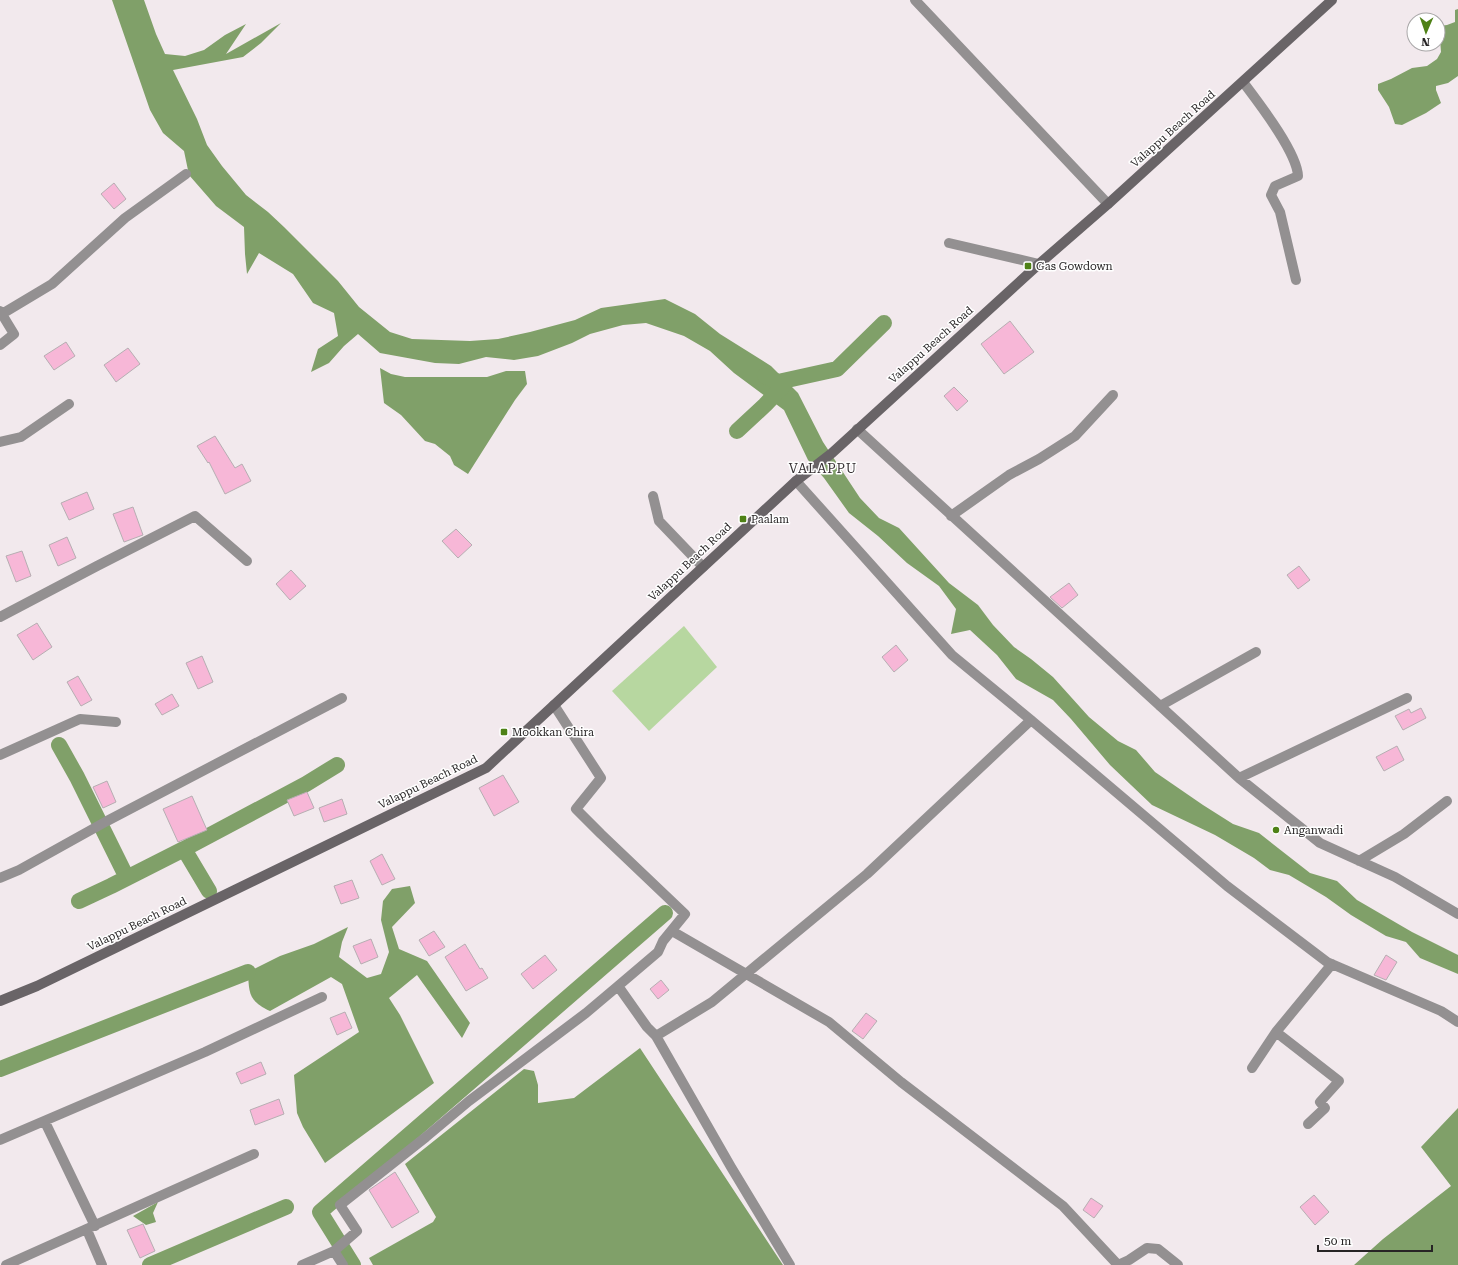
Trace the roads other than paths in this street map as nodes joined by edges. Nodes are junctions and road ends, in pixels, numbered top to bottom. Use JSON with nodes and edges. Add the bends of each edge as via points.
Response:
{"nodes":[{"id":1,"x":916,"y":0,"type":"edge"},
{"id":2,"x":1332,"y":0,"type":"edge"},
{"id":3,"x":1243,"y":82,"type":"junction"},
{"id":4,"x":186,"y":174,"type":"dead end"},
{"id":5,"x":1108,"y":204,"type":"junction"},
{"id":6,"x":949,"y":243,"type":"dead end"},
{"id":7,"x":1039,"y":264,"type":"junction"},
{"id":8,"x":1296,"y":280,"type":"dead end"},
{"id":9,"x":1,"y":312,"type":"edge"},
{"id":10,"x":0,"y":346,"type":"edge"},
{"id":11,"x":1113,"y":395,"type":"dead end"},
{"id":12,"x":69,"y":404,"type":"dead end"},
{"id":13,"x":857,"y":429,"type":"junction"},
{"id":14,"x":0,"y":442,"type":"edge"},
{"id":15,"x":796,"y":481,"type":"junction"},
{"id":16,"x":654,"y":496,"type":"dead end"},
{"id":17,"x":951,"y":516,"type":"junction"},
{"id":18,"x":247,"y":560,"type":"dead end"},
{"id":19,"x":703,"y":567,"type":"junction"},
{"id":20,"x":0,"y":618,"type":"edge"},
{"id":21,"x":1256,"y":652,"type":"dead end"},
{"id":22,"x":342,"y":698,"type":"dead end"},
{"id":23,"x":1407,"y":698,"type":"dead end"},
{"id":24,"x":554,"y":705,"type":"junction"},
{"id":25,"x":1160,"y":706,"type":"junction"},
{"id":26,"x":1031,"y":720,"type":"junction"},
{"id":27,"x":116,"y":722,"type":"dead end"},
{"id":28,"x":0,"y":755,"type":"edge"},
{"id":29,"x":1239,"y":778,"type":"junction"},
{"id":30,"x":1447,"y":801,"type":"dead end"},
{"id":31,"x":1360,"y":861,"type":"junction"},
{"id":32,"x":0,"y":878,"type":"edge"},
{"id":33,"x":1458,"y":914,"type":"edge"},
{"id":34,"x":672,"y":930,"type":"junction"},
{"id":35,"x":1332,"y":964,"type":"junction"},
{"id":36,"x":746,"y":974,"type":"junction"},
{"id":37,"x":618,"y":986,"type":"junction"},
{"id":38,"x":322,"y":997,"type":"dead end"},
{"id":39,"x":0,"y":1001,"type":"edge"},
{"id":40,"x":1458,"y":1022,"type":"edge"},
{"id":41,"x":1276,"y":1032,"type":"junction"},
{"id":42,"x":656,"y":1036,"type":"junction"},
{"id":43,"x":1252,"y":1068,"type":"dead end"},
{"id":44,"x":45,"y":1122,"type":"junction"},
{"id":45,"x":1308,"y":1124,"type":"dead end"},
{"id":46,"x":0,"y":1140,"type":"edge"},
{"id":47,"x":254,"y":1154,"type":"dead end"},
{"id":48,"x":91,"y":1228,"type":"junction"},
{"id":49,"x":335,"y":1250,"type":"junction"},
{"id":50,"x":6,"y":1265,"type":"edge"},
{"id":51,"x":102,"y":1265,"type":"edge"},
{"id":52,"x":302,"y":1265,"type":"edge"},
{"id":53,"x":343,"y":1265,"type":"edge"},
{"id":54,"x":790,"y":1265,"type":"edge"},
{"id":55,"x":1178,"y":1265,"type":"edge"}],
"edges":[{"from":1,"to":5,"type":"street"},
{"from":2,"to":3,"type":"main road","name":"Valappu Beach Road"},
{"from":3,"to":5,"type":"main road","name":"Valappu Beach Road"},
{"from":3,"to":8,"type":"street","via":[[1290,150],[1298,169],[1298,176],[1275,186],[1271,195],[1280,212]]},
{"from":4,"to":9,"type":"street","via":[[124,218],[52,284]]},
{"from":5,"to":7,"type":"main road","name":"Valappu Beach Road"},
{"from":6,"to":7,"type":"street"},
{"from":7,"to":13,"type":"main road","name":"Valappu Beach Road"},
{"from":9,"to":10,"type":"street","via":[[14,334]]},
{"from":11,"to":17,"type":"street","via":[[1075,436],[1010,475]]},
{"from":12,"to":14,"type":"street","via":[[21,437]]},
{"from":13,"to":15,"type":"main road","name":"Valappu Beach Road","via":[[832,453]]},
{"from":13,"to":17,"type":"street"},
{"from":15,"to":19,"type":"main road","name":"Valappu Beach Road"},
{"from":15,"to":26,"type":"street","via":[[952,655]]},
{"from":16,"to":19,"type":"street","via":[[659,521]]},
{"from":17,"to":25,"type":"street"},
{"from":18,"to":20,"type":"street","via":[[195,516]]},
{"from":19,"to":24,"type":"main road","name":"Valappu Beach Road"},
{"from":21,"to":25,"type":"street"},
{"from":22,"to":32,"type":"street"},
{"from":23,"to":29,"type":"street"},
{"from":24,"to":34,"type":"street","via":[[601,778],[576,809],[685,914]]},
{"from":24,"to":39,"type":"main road","name":"Valappu Beach Road","via":[[486,768],[37,986]]},
{"from":25,"to":29,"type":"street"},
{"from":26,"to":35,"type":"street","via":[[1227,886]]},
{"from":26,"to":36,"type":"street","via":[[867,874]]},
{"from":27,"to":28,"type":"street","via":[[80,719]]},
{"from":29,"to":31,"type":"street","via":[[1320,843]]},
{"from":30,"to":31,"type":"street","via":[[1404,834]]},
{"from":31,"to":33,"type":"street","via":[[1395,877]]},
{"from":34,"to":36,"type":"street"},
{"from":34,"to":37,"type":"street","via":[[658,952]]},
{"from":35,"to":40,"type":"street","via":[[1441,1011]]},
{"from":35,"to":41,"type":"street"},
{"from":36,"to":42,"type":"street","via":[[712,1002]]},
{"from":36,"to":55,"type":"street","via":[[829,1022],[901,1082],[1063,1206],[1118,1265],[1147,1248],[1158,1249]]},
{"from":37,"to":42,"type":"street"},
{"from":37,"to":49,"type":"street","via":[[340,1205],[357,1231]]},
{"from":38,"to":44,"type":"street","via":[[205,1052]]},
{"from":41,"to":43,"type":"street"},
{"from":41,"to":45,"type":"street","via":[[1339,1081],[1320,1102],[1325,1108]]},
{"from":42,"to":54,"type":"street"},
{"from":44,"to":46,"type":"street"},
{"from":44,"to":48,"type":"street"},
{"from":47,"to":48,"type":"street"},
{"from":48,"to":50,"type":"street"},
{"from":48,"to":51,"type":"street"},
{"from":49,"to":52,"type":"street"},
{"from":49,"to":53,"type":"street"}]}
